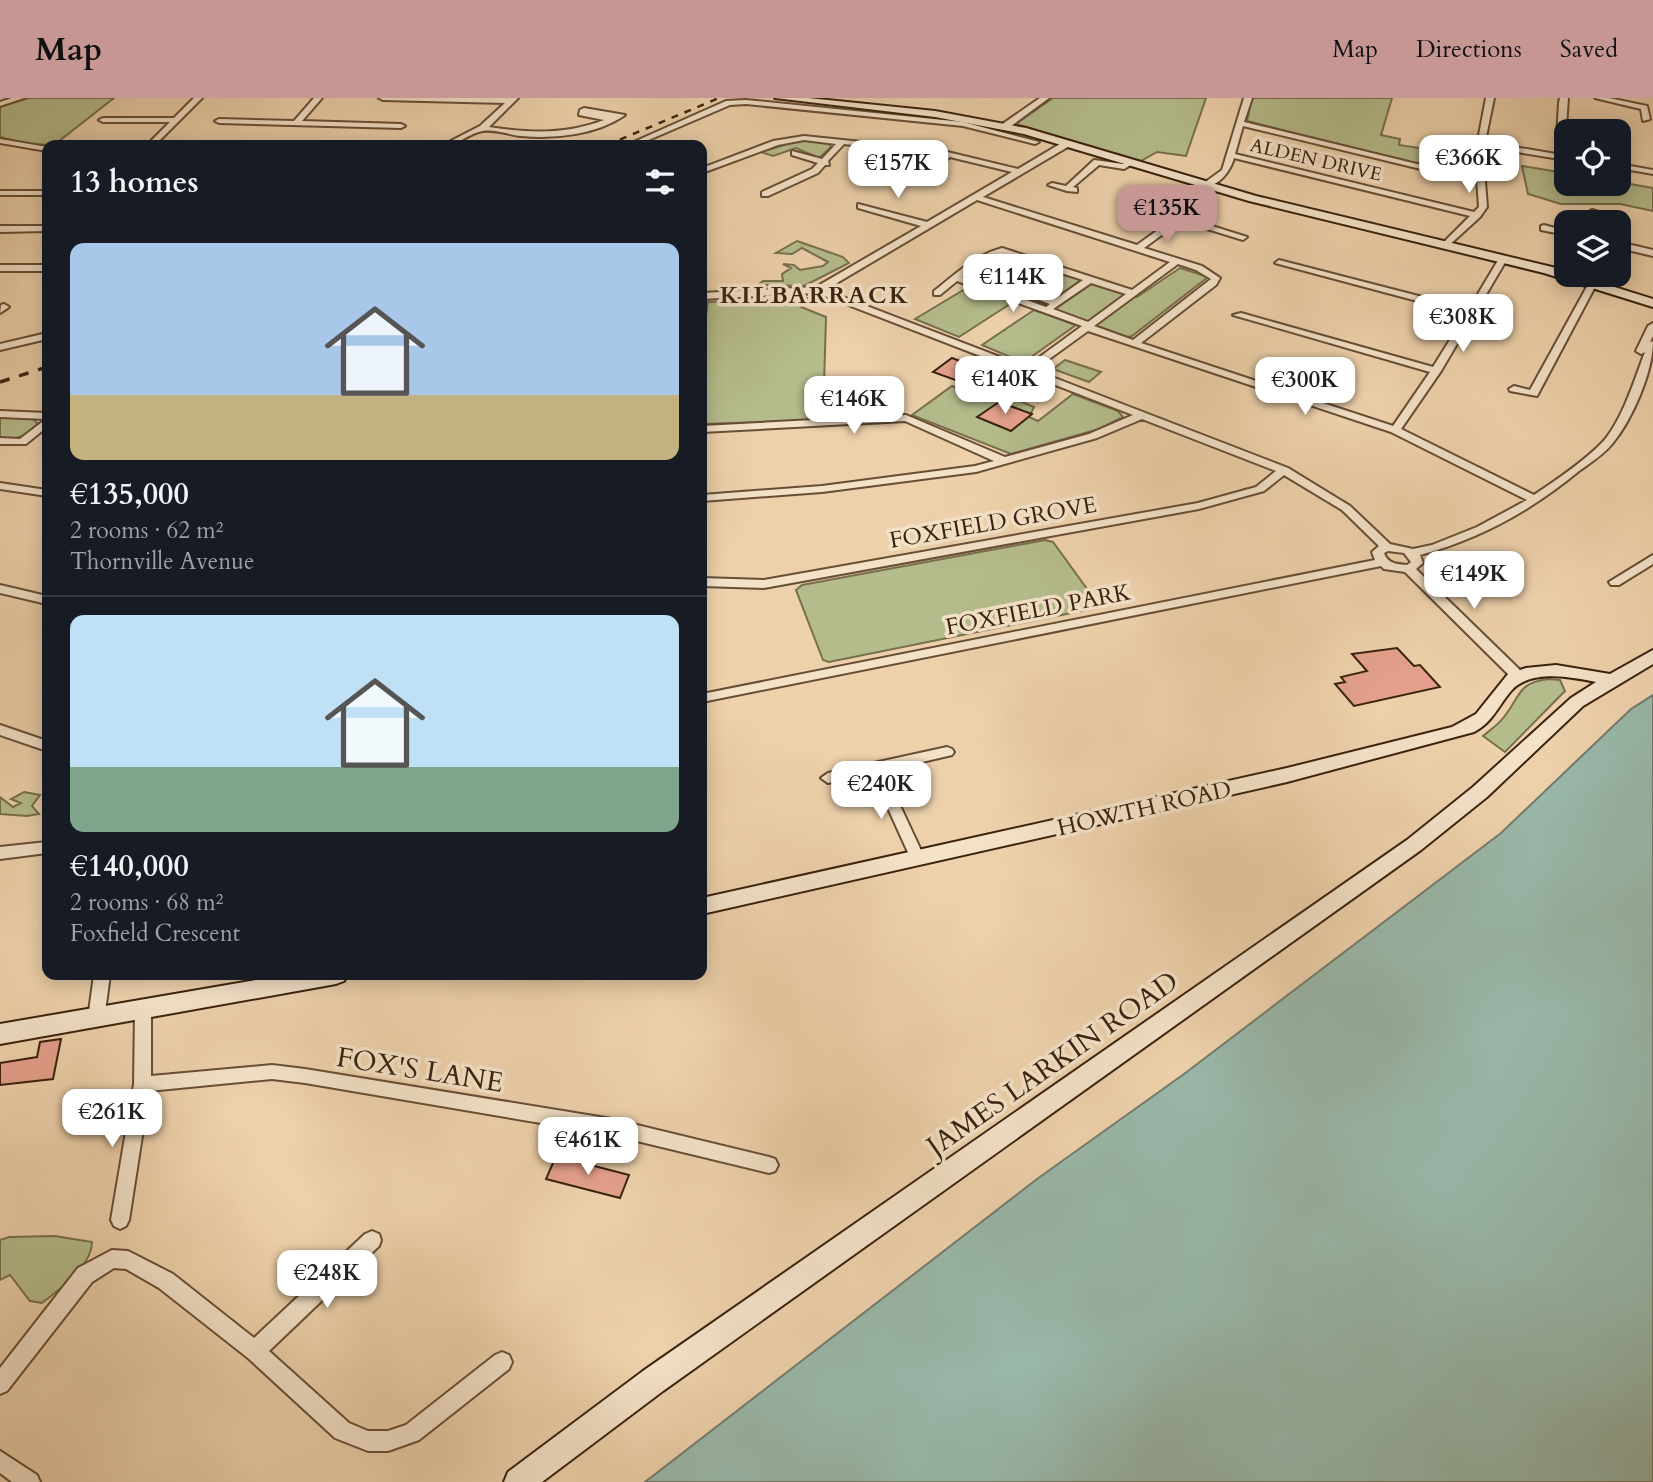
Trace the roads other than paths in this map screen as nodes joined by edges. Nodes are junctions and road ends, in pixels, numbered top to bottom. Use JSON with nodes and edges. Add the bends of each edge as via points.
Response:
{"nodes":[{"id":1,"x":20,"y":98,"type":"edge"},
{"id":2,"x":198,"y":98,"type":"edge"},
{"id":3,"x":318,"y":98,"type":"edge"},
{"id":4,"x":383,"y":98,"type":"edge"},
{"id":5,"x":780,"y":98,"type":"edge"},
{"id":6,"x":1045,"y":98,"type":"edge"},
{"id":7,"x":1248,"y":98,"type":"edge"},
{"id":8,"x":1490,"y":98,"type":"edge"},
{"id":9,"x":1564,"y":98,"type":"edge"},
{"id":10,"x":1599,"y":98,"type":"edge"},
{"id":11,"x":513,"y":99,"type":"edge"},
{"id":12,"x":0,"y":104,"type":"edge"},
{"id":13,"x":911,"y":115,"type":"junction"},
{"id":14,"x":610,"y":119,"type":"dead end"},
{"id":15,"x":1564,"y":119,"type":"edge"},
{"id":16,"x":1646,"y":119,"type":"dead end"},
{"id":17,"x":103,"y":120,"type":"dead end"},
{"id":18,"x":175,"y":120,"type":"junction"},
{"id":19,"x":219,"y":121,"type":"dead end"},
{"id":20,"x":296,"y":123,"type":"junction"},
{"id":21,"x":1240,"y":123,"type":"junction"},
{"id":22,"x":401,"y":125,"type":"dead end"},
{"id":23,"x":1004,"y":127,"type":"junction"},
{"id":24,"x":483,"y":128,"type":"junction"},
{"id":25,"x":156,"y":140,"type":"edge"},
{"id":26,"x":460,"y":140,"type":"edge"},
{"id":27,"x":643,"y":140,"type":"edge"},
{"id":28,"x":0,"y":141,"type":"edge"},
{"id":29,"x":843,"y":141,"type":"junction"},
{"id":30,"x":1035,"y":142,"type":"dead end"},
{"id":31,"x":1068,"y":144,"type":"junction"},
{"id":32,"x":1481,"y":144,"type":"junction"},
{"id":33,"x":42,"y":148,"type":"edge"},
{"id":34,"x":795,"y":153,"type":"dead end"},
{"id":35,"x":950,"y":154,"type":"junction"},
{"id":36,"x":1230,"y":155,"type":"junction"},
{"id":37,"x":1554,"y":156,"type":"edge"},
{"id":38,"x":1650,"y":161,"type":"dead end"},
{"id":39,"x":826,"y":163,"type":"junction"},
{"id":40,"x":1130,"y":163,"type":"junction"},
{"id":41,"x":1631,"y":168,"type":"edge"},
{"id":42,"x":707,"y":169,"type":"edge"},
{"id":43,"x":1020,"y":172,"type":"junction"},
{"id":44,"x":1652,"y":172,"type":"edge"},
{"id":45,"x":909,"y":173,"type":"dead end"},
{"id":46,"x":1482,"y":178,"type":"junction"},
{"id":47,"x":1052,"y":185,"type":"dead end"},
{"id":48,"x":1207,"y":186,"type":"junction"},
{"id":49,"x":0,"y":193,"type":"edge"},
{"id":50,"x":14,"y":193,"type":"junction"},
{"id":51,"x":42,"y":193,"type":"edge"},
{"id":52,"x":765,"y":194,"type":"dead end"},
{"id":53,"x":1126,"y":194,"type":"dead end"},
{"id":54,"x":976,"y":197,"type":"junction"},
{"id":55,"x":0,"y":201,"type":"edge"},
{"id":56,"x":861,"y":206,"type":"dead end"},
{"id":57,"x":1477,"y":215,"type":"junction"},
{"id":58,"x":1180,"y":218,"type":"junction"},
{"id":59,"x":927,"y":225,"type":"junction"},
{"id":60,"x":1544,"y":228,"type":"dead end"},
{"id":61,"x":0,"y":229,"type":"edge"},
{"id":62,"x":42,"y":229,"type":"edge"},
{"id":63,"x":1554,"y":230,"type":"edge"},
{"id":64,"x":1243,"y":237,"type":"dead end"},
{"id":65,"x":1446,"y":246,"type":"junction"},
{"id":66,"x":1631,"y":248,"type":"edge"},
{"id":67,"x":1137,"y":249,"type":"junction"},
{"id":68,"x":1653,"y":253,"type":"edge"},
{"id":69,"x":1503,"y":259,"type":"junction"},
{"id":70,"x":1177,"y":261,"type":"junction"},
{"id":71,"x":1279,"y":263,"type":"dead end"},
{"id":72,"x":0,"y":268,"type":"edge"},
{"id":73,"x":42,"y":268,"type":"edge"},
{"id":74,"x":964,"y":270,"type":"junction"},
{"id":75,"x":1554,"y":273,"type":"edge"},
{"id":76,"x":954,"y":277,"type":"junction"},
{"id":77,"x":1091,"y":279,"type":"junction"},
{"id":78,"x":1591,"y":287,"type":"edge"},
{"id":79,"x":1605,"y":287,"type":"edge"},
{"id":80,"x":817,"y":290,"type":"junction"},
{"id":81,"x":937,"y":293,"type":"dead end"},
{"id":82,"x":1132,"y":293,"type":"junction"},
{"id":83,"x":707,"y":296,"type":"edge"},
{"id":84,"x":1057,"y":303,"type":"junction"},
{"id":85,"x":1653,"y":303,"type":"edge"},
{"id":86,"x":1047,"y":310,"type":"junction"},
{"id":87,"x":1470,"y":312,"type":"junction"},
{"id":88,"x":1238,"y":315,"type":"dead end"},
{"id":89,"x":1653,"y":326,"type":"edge"},
{"id":90,"x":1089,"y":327,"type":"junction"},
{"id":91,"x":42,"y":337,"type":"edge"},
{"id":92,"x":1134,"y":344,"type":"junction"},
{"id":93,"x":1653,"y":344,"type":"edge"},
{"id":94,"x":0,"y":347,"type":"edge"},
{"id":95,"x":1028,"y":370,"type":"junction"},
{"id":96,"x":1436,"y":371,"type":"junction"},
{"id":97,"x":1514,"y":389,"type":"dead end"},
{"id":98,"x":0,"y":414,"type":"edge"},
{"id":99,"x":1143,"y":415,"type":"junction"},
{"id":100,"x":42,"y":418,"type":"edge"},
{"id":101,"x":42,"y":424,"type":"edge"},
{"id":102,"x":1615,"y":427,"type":"junction"},
{"id":103,"x":707,"y":429,"type":"edge"},
{"id":104,"x":1395,"y":430,"type":"junction"},
{"id":105,"x":0,"y":441,"type":"edge"},
{"id":106,"x":1004,"y":461,"type":"junction"},
{"id":107,"x":1284,"y":470,"type":"junction"},
{"id":108,"x":0,"y":486,"type":"edge"},
{"id":109,"x":42,"y":492,"type":"edge"},
{"id":110,"x":707,"y":498,"type":"edge"},
{"id":111,"x":1535,"y":500,"type":"junction"},
{"id":112,"x":1386,"y":547,"type":"junction"},
{"id":113,"x":1412,"y":553,"type":"junction"},
{"id":114,"x":1653,"y":559,"type":"edge"},
{"id":115,"x":1382,"y":562,"type":"junction"},
{"id":116,"x":1409,"y":569,"type":"junction"},
{"id":117,"x":707,"y":582,"type":"edge"},
{"id":118,"x":1615,"y":582,"type":"dead end"},
{"id":119,"x":0,"y":589,"type":"edge"},
{"id":120,"x":42,"y":599,"type":"edge"},
{"id":121,"x":1653,"y":656,"type":"edge"},
{"id":122,"x":1518,"y":676,"type":"junction"},
{"id":123,"x":1601,"y":686,"type":"junction"},
{"id":124,"x":707,"y":697,"type":"edge"},
{"id":125,"x":0,"y":730,"type":"edge"},
{"id":126,"x":42,"y":744,"type":"edge"},
{"id":127,"x":947,"y":752,"type":"dead end"},
{"id":128,"x":876,"y":768,"type":"junction"},
{"id":129,"x":828,"y":778,"type":"dead end"},
{"id":130,"x":42,"y":849,"type":"edge"},
{"id":131,"x":0,"y":853,"type":"edge"},
{"id":132,"x":918,"y":859,"type":"junction"},
{"id":133,"x":707,"y":905,"type":"edge"},
{"id":134,"x":101,"y":980,"type":"edge"},
{"id":135,"x":309,"y":980,"type":"edge"},
{"id":136,"x":143,"y":1011,"type":"junction"},
{"id":137,"x":96,"y":1019,"type":"junction"},
{"id":138,"x":0,"y":1034,"type":"edge"},
{"id":139,"x":142,"y":1084,"type":"junction"},
{"id":140,"x":769,"y":1165,"type":"dead end"},
{"id":141,"x":120,"y":1220,"type":"dead end"},
{"id":142,"x":372,"y":1240,"type":"dead end"},
{"id":143,"x":255,"y":1351,"type":"junction"},
{"id":144,"x":502,"y":1362,"type":"dead end"},
{"id":145,"x":0,"y":1384,"type":"edge"},
{"id":146,"x":0,"y":1461,"type":"edge"},
{"id":147,"x":30,"y":1482,"type":"edge"},
{"id":148,"x":518,"y":1482,"type":"edge"}],
"edges":[{"from":1,"to":12,"type":"street"},
{"from":2,"to":18,"type":"street"},
{"from":3,"to":20,"type":"street"},
{"from":4,"to":11,"type":"street"},
{"from":5,"to":13,"type":"main road"},
{"from":6,"to":23,"type":"street"},
{"from":7,"to":21,"type":"street"},
{"from":8,"to":32,"type":"street"},
{"from":9,"to":15,"type":"street"},
{"from":10,"to":16,"type":"street","via":[[1644,107]]},
{"from":11,"to":24,"type":"street"},
{"from":13,"to":23,"type":"main road"},
{"from":13,"to":27,"type":"street","via":[[729,103]]},
{"from":13,"to":30,"type":"street"},
{"from":14,"to":24,"type":"street","via":[[583,130],[541,137]]},
{"from":17,"to":18,"type":"street"},
{"from":18,"to":25,"type":"street"},
{"from":19,"to":20,"type":"street"},
{"from":20,"to":22,"type":"street"},
{"from":21,"to":36,"type":"street"},
{"from":21,"to":46,"type":"street"},
{"from":23,"to":31,"type":"main road"},
{"from":24,"to":26,"type":"street"},
{"from":28,"to":33,"type":"street"},
{"from":29,"to":35,"type":"street"},
{"from":29,"to":39,"type":"street"},
{"from":29,"to":42,"type":"street","via":[[790,139]]},
{"from":31,"to":40,"type":"main road"},
{"from":31,"to":43,"type":"street"},
{"from":32,"to":37,"type":"street"},
{"from":32,"to":46,"type":"street"},
{"from":34,"to":39,"type":"street"},
{"from":35,"to":43,"type":"street"},
{"from":35,"to":45,"type":"street"},
{"from":36,"to":48,"type":"street","via":[[1226,171]]},
{"from":36,"to":57,"type":"street","name":"ALDEN DRIVE"},
{"from":38,"to":44,"type":"street"},
{"from":39,"to":52,"type":"street"},
{"from":40,"to":47,"type":"street","via":[[1124,167],[1097,162],[1071,189]]},
{"from":40,"to":48,"type":"main road"},
{"from":41,"to":44,"type":"street"},
{"from":43,"to":54,"type":"street"},
{"from":46,"to":57,"type":"street","via":[[1484,198]]},
{"from":48,"to":65,"type":"main road"},
{"from":49,"to":50,"type":"street"},
{"from":50,"to":51,"type":"street"},
{"from":50,"to":55,"type":"street"},
{"from":53,"to":58,"type":"street","via":[[1123,199],[1129,203]]},
{"from":54,"to":59,"type":"street"},
{"from":54,"to":67,"type":"street"},
{"from":56,"to":59,"type":"street"},
{"from":57,"to":65,"type":"street"},
{"from":58,"to":64,"type":"street"},
{"from":58,"to":67,"type":"street"},
{"from":59,"to":80,"type":"street"},
{"from":60,"to":63,"type":"street"},
{"from":61,"to":62,"type":"street"},
{"from":65,"to":69,"type":"main road"},
{"from":66,"to":68,"type":"street"},
{"from":67,"to":70,"type":"street"},
{"from":69,"to":75,"type":"main road"},
{"from":69,"to":87,"type":"street"},
{"from":70,"to":82,"type":"street"},
{"from":70,"to":92,"type":"street","via":[[1209,271],[1216,280]]},
{"from":71,"to":87,"type":"street"},
{"from":72,"to":73,"type":"street"},
{"from":74,"to":76,"type":"street"},
{"from":74,"to":77,"type":"street","via":[[1002,251]]},
{"from":74,"to":84,"type":"street"},
{"from":76,"to":81,"type":"street"},
{"from":76,"to":86,"type":"street"},
{"from":77,"to":82,"type":"street"},
{"from":77,"to":84,"type":"street"},
{"from":78,"to":97,"type":"street","via":[[1533,394]]},
{"from":79,"to":85,"type":"main road"},
{"from":80,"to":83,"type":"street"},
{"from":80,"to":95,"type":"street"},
{"from":82,"to":90,"type":"street"},
{"from":84,"to":86,"type":"street"},
{"from":86,"to":90,"type":"street"},
{"from":87,"to":96,"type":"street"},
{"from":88,"to":96,"type":"street"},
{"from":89,"to":102,"type":"street","via":[[1613,418]]},
{"from":90,"to":92,"type":"street"},
{"from":90,"to":95,"type":"street"},
{"from":91,"to":94,"type":"street"},
{"from":92,"to":104,"type":"street"},
{"from":93,"to":102,"type":"street"},
{"from":95,"to":99,"type":"street"},
{"from":96,"to":104,"type":"street"},
{"from":98,"to":100,"type":"street"},
{"from":99,"to":106,"type":"street","via":[[1093,436]]},
{"from":99,"to":107,"type":"street"},
{"from":101,"to":105,"type":"street","via":[[22,442]]},
{"from":102,"to":111,"type":"street","via":[[1608,441]]},
{"from":103,"to":106,"type":"street","via":[[906,418]]},
{"from":104,"to":111,"type":"street"},
{"from":106,"to":110,"type":"street","via":[[976,469],[822,489]]},
{"from":107,"to":112,"type":"street","via":[[1346,508]]},
{"from":107,"to":117,"type":"street","name":"FOXFIELD GROVE","via":[[1260,489],[1199,506],[764,584]]},
{"from":108,"to":109,"type":"street"},
{"from":111,"to":113,"type":"street","via":[[1464,536]]},
{"from":112,"to":113,"type":"street"},
{"from":112,"to":115,"type":"street","via":[[1378,552]]},
{"from":113,"to":116,"type":"street","via":[[1417,563]]},
{"from":114,"to":118,"type":"street"},
{"from":115,"to":116,"type":"street"},
{"from":115,"to":124,"type":"street","name":"FOXFIELD PARK"},
{"from":116,"to":122,"type":"street"},
{"from":119,"to":120,"type":"street"},
{"from":121,"to":123,"type":"main road"},
{"from":122,"to":123,"type":"main road","via":[[1562,673]]},
{"from":122,"to":132,"type":"main road","name":"HOWTH ROAD","via":[[1484,719],[1457,732]]},
{"from":123,"to":148,"type":"main road","name":"JAMES LARKIN ROAD","via":[[1414,845],[653,1381]]},
{"from":125,"to":126,"type":"street"},
{"from":127,"to":128,"type":"street"},
{"from":128,"to":129,"type":"street"},
{"from":128,"to":132,"type":"street"},
{"from":130,"to":131,"type":"street"},
{"from":132,"to":133,"type":"main road","name":"HOWTH ROAD"},
{"from":134,"to":137,"type":"street"},
{"from":135,"to":136,"type":"main road"},
{"from":136,"to":137,"type":"main road"},
{"from":136,"to":139,"type":"street"},
{"from":137,"to":138,"type":"main road"},
{"from":139,"to":140,"type":"street","name":"FOX'S LANE","via":[[272,1072],[304,1076],[612,1127]]},
{"from":139,"to":141,"type":"street"},
{"from":142,"to":143,"type":"street"},
{"from":143,"to":144,"type":"street","via":[[342,1431],[368,1441],[388,1441],[412,1433]]},
{"from":143,"to":145,"type":"street","via":[[166,1281],[128,1259],[112,1259],[85,1275]]},
{"from":146,"to":147,"type":"street"}]}
